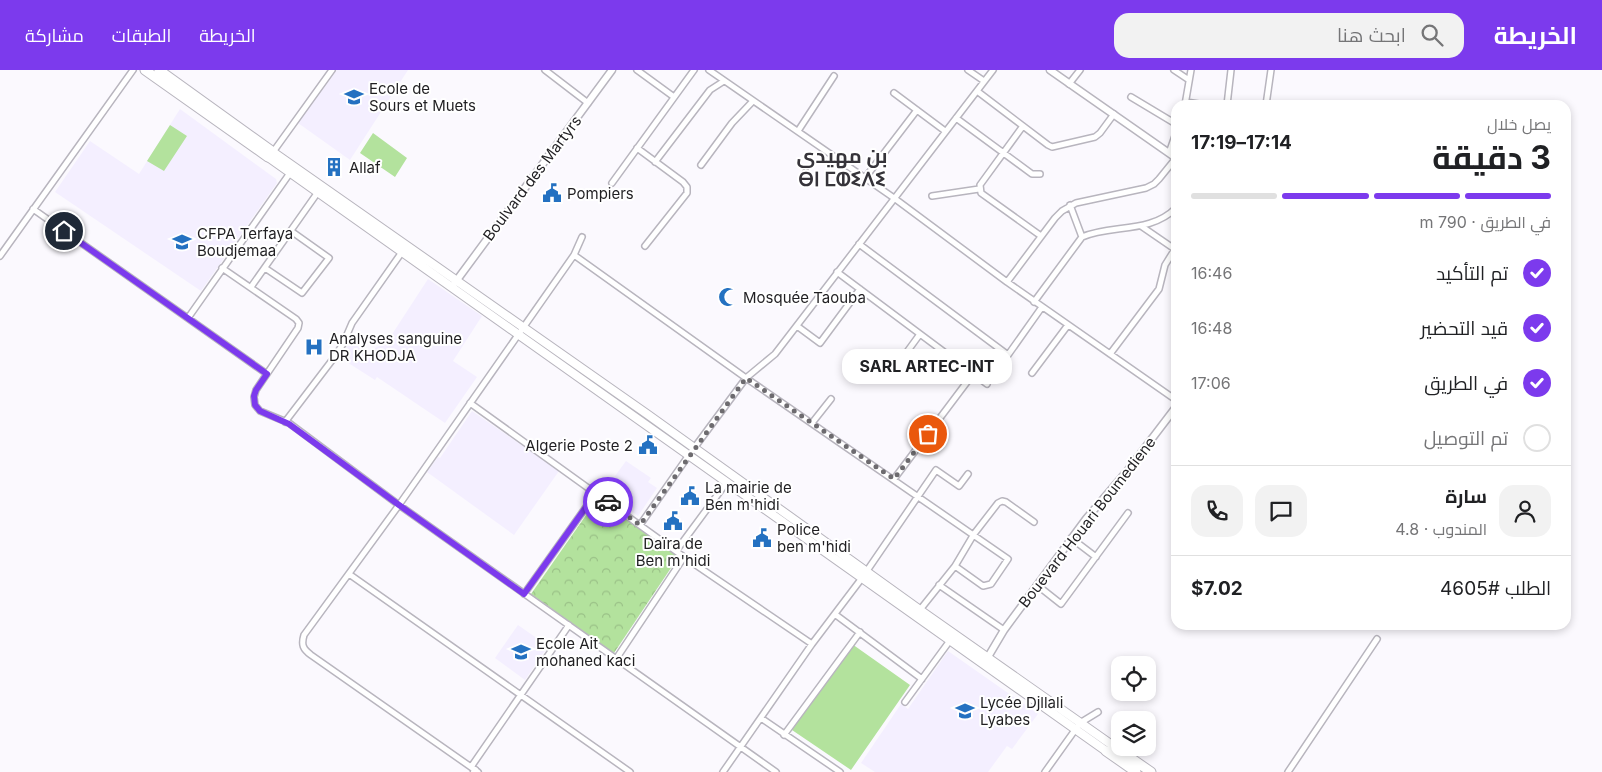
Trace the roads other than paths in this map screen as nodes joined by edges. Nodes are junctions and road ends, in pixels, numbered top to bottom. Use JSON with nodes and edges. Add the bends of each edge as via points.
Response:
{"nodes":[{"id":1,"x":133,"y":70,"type":"edge"},
{"id":2,"x":145,"y":70,"type":"edge"},
{"id":3,"x":159,"y":70,"type":"edge"},
{"id":4,"x":332,"y":70,"type":"edge"},
{"id":5,"x":545,"y":70,"type":"edge"},
{"id":6,"x":612,"y":70,"type":"edge"},
{"id":7,"x":637,"y":70,"type":"edge"},
{"id":8,"x":694,"y":70,"type":"edge"},
{"id":9,"x":709,"y":70,"type":"edge"},
{"id":10,"x":968,"y":70,"type":"edge"},
{"id":11,"x":992,"y":70,"type":"edge"},
{"id":12,"x":1050,"y":70,"type":"edge"},
{"id":13,"x":1080,"y":70,"type":"edge"},
{"id":14,"x":1174,"y":70,"type":"edge"},
{"id":15,"x":1191,"y":70,"type":"edge"},
{"id":16,"x":1231,"y":70,"type":"edge"},
{"id":17,"x":1271,"y":70,"type":"edge"},
{"id":18,"x":834,"y":76,"type":"dead end"},
{"id":19,"x":724,"y":80,"type":"junction"},
{"id":20,"x":1189,"y":80,"type":"junction"},
{"id":21,"x":984,"y":82,"type":"junction"},
{"id":22,"x":1069,"y":84,"type":"junction"},
{"id":23,"x":976,"y":91,"type":"junction"},
{"id":24,"x":894,"y":93,"type":"dead end"},
{"id":25,"x":674,"y":97,"type":"junction"},
{"id":26,"x":1131,"y":97,"type":"dead end"},
{"id":27,"x":1186,"y":100,"type":"edge"},
{"id":28,"x":1228,"y":100,"type":"edge"},
{"id":29,"x":1267,"y":100,"type":"edge"},
{"id":30,"x":753,"y":101,"type":"junction"},
{"id":31,"x":588,"y":103,"type":"junction"},
{"id":32,"x":917,"y":110,"type":"junction"},
{"id":33,"x":1114,"y":114,"type":"junction"},
{"id":34,"x":956,"y":118,"type":"junction"},
{"id":35,"x":1171,"y":121,"type":"edge"},
{"id":36,"x":1023,"y":126,"type":"junction"},
{"id":37,"x":798,"y":131,"type":"junction"},
{"id":38,"x":945,"y":131,"type":"junction"},
{"id":39,"x":1171,"y":147,"type":"edge"},
{"id":40,"x":637,"y":148,"type":"junction"},
{"id":41,"x":1004,"y":153,"type":"junction"},
{"id":42,"x":1169,"y":153,"type":"joint"},
{"id":43,"x":271,"y":154,"type":"junction"},
{"id":44,"x":656,"y":162,"type":"junction"},
{"id":45,"x":1171,"y":164,"type":"edge"},
{"id":46,"x":702,"y":165,"type":"dead end"},
{"id":47,"x":290,"y":173,"type":"junction"},
{"id":48,"x":1040,"y":174,"type":"dead end"},
{"id":49,"x":865,"y":178,"type":"junction"},
{"id":50,"x":612,"y":183,"type":"dead end"},
{"id":51,"x":980,"y":189,"type":"junction"},
{"id":52,"x":318,"y":192,"type":"junction"},
{"id":53,"x":932,"y":196,"type":"dead end"},
{"id":54,"x":894,"y":198,"type":"junction"},
{"id":55,"x":1070,"y":205,"type":"junction"},
{"id":56,"x":33,"y":209,"type":"junction"},
{"id":57,"x":1171,"y":213,"type":"edge"},
{"id":58,"x":1141,"y":226,"type":"junction"},
{"id":59,"x":291,"y":231,"type":"junction"},
{"id":60,"x":1041,"y":236,"type":"junction"},
{"id":61,"x":582,"y":237,"type":"dead end"},
{"id":62,"x":1082,"y":238,"type":"junction"},
{"id":63,"x":859,"y":244,"type":"junction"},
{"id":64,"x":645,"y":246,"type":"dead end"},
{"id":65,"x":1171,"y":246,"type":"edge"},
{"id":66,"x":402,"y":252,"type":"junction"},
{"id":67,"x":574,"y":255,"type":"junction"},
{"id":68,"x":0,"y":256,"type":"edge"},
{"id":69,"x":1171,"y":256,"type":"edge"},
{"id":70,"x":222,"y":268,"type":"junction"},
{"id":71,"x":265,"y":268,"type":"junction"},
{"id":72,"x":837,"y":272,"type":"junction"},
{"id":73,"x":1007,"y":282,"type":"junction"},
{"id":74,"x":454,"y":284,"type":"junction"},
{"id":75,"x":251,"y":287,"type":"junction"},
{"id":76,"x":860,"y":289,"type":"junction"},
{"id":77,"x":1034,"y":302,"type":"junction"},
{"id":78,"x":1042,"y":307,"type":"junction"},
{"id":79,"x":188,"y":318,"type":"junction"},
{"id":80,"x":1068,"y":324,"type":"junction"},
{"id":81,"x":797,"y":326,"type":"junction"},
{"id":82,"x":521,"y":331,"type":"junction"},
{"id":83,"x":920,"y":334,"type":"junction"},
{"id":84,"x":1110,"y":354,"type":"junction"},
{"id":85,"x":923,"y":370,"type":"dead end"},
{"id":86,"x":267,"y":374,"type":"junction"},
{"id":87,"x":973,"y":374,"type":"junction"},
{"id":88,"x":1032,"y":374,"type":"dead end"},
{"id":89,"x":746,"y":378,"type":"junction"},
{"id":90,"x":987,"y":384,"type":"dead end"},
{"id":91,"x":1171,"y":397,"type":"edge"},
{"id":92,"x":831,"y":399,"type":"dead end"},
{"id":93,"x":470,"y":403,"type":"junction"},
{"id":94,"x":1171,"y":414,"type":"edge"},
{"id":95,"x":285,"y":422,"type":"junction"},
{"id":96,"x":812,"y":423,"type":"junction"},
{"id":97,"x":694,"y":448,"type":"junction"},
{"id":98,"x":689,"y":455,"type":"junction"},
{"id":99,"x":968,"y":474,"type":"dead end"},
{"id":100,"x":894,"y":479,"type":"junction"},
{"id":101,"x":727,"y":482,"type":"junction"},
{"id":102,"x":596,"y":493,"type":"junction"},
{"id":103,"x":918,"y":495,"type":"junction"},
{"id":104,"x":399,"y":505,"type":"junction"},
{"id":105,"x":1128,"y":514,"type":"dead end"},
{"id":106,"x":1034,"y":522,"type":"dead end"},
{"id":107,"x":640,"y":525,"type":"junction"},
{"id":108,"x":974,"y":534,"type":"junction"},
{"id":109,"x":1071,"y":538,"type":"junction"},
{"id":110,"x":676,"y":551,"type":"junction"},
{"id":111,"x":684,"y":557,"type":"junction"},
{"id":112,"x":1096,"y":557,"type":"junction"},
{"id":113,"x":954,"y":566,"type":"junction"},
{"id":114,"x":349,"y":574,"type":"junction"},
{"id":115,"x":864,"y":575,"type":"junction"},
{"id":116,"x":939,"y":585,"type":"junction"},
{"id":117,"x":1037,"y":585,"type":"junction"},
{"id":118,"x":524,"y":594,"type":"junction"},
{"id":119,"x":918,"y":613,"type":"junction"},
{"id":120,"x":836,"y":615,"type":"junction"},
{"id":121,"x":569,"y":626,"type":"junction"},
{"id":122,"x":1004,"y":630,"type":"junction"},
{"id":123,"x":860,"y":632,"type":"junction"},
{"id":124,"x":952,"y":637,"type":"junction"},
{"id":125,"x":1377,"y":639,"type":"dead end"},
{"id":126,"x":812,"y":644,"type":"junction"},
{"id":127,"x":616,"y":659,"type":"junction"},
{"id":128,"x":986,"y":661,"type":"junction"},
{"id":129,"x":922,"y":679,"type":"junction"},
{"id":130,"x":520,"y":694,"type":"junction"},
{"id":131,"x":905,"y":702,"type":"dead end"},
{"id":132,"x":1098,"y":712,"type":"dead end"},
{"id":133,"x":761,"y":718,"type":"junction"},
{"id":134,"x":1078,"y":726,"type":"junction"},
{"id":135,"x":784,"y":735,"type":"junction"},
{"id":136,"x":741,"y":747,"type":"junction"},
{"id":137,"x":1109,"y":748,"type":"junction"},
{"id":138,"x":474,"y":770,"type":"edge"},
{"id":139,"x":630,"y":772,"type":"edge"},
{"id":140,"x":723,"y":772,"type":"edge"},
{"id":141,"x":776,"y":772,"type":"edge"},
{"id":142,"x":840,"y":772,"type":"edge"},
{"id":143,"x":1045,"y":772,"type":"edge"},
{"id":144,"x":1136,"y":772,"type":"edge"},
{"id":145,"x":1151,"y":772,"type":"edge"},
{"id":146,"x":1288,"y":772,"type":"edge"}],
"edges":[{"from":1,"to":56,"type":"street"},
{"from":2,"to":43,"type":"highway"},
{"from":3,"to":43,"type":"highway"},
{"from":4,"to":43,"type":"street"},
{"from":5,"to":31,"type":"street"},
{"from":6,"to":31,"type":"street","name":"Boulvard des Martyrs"},
{"from":7,"to":25,"type":"street"},
{"from":8,"to":25,"type":"street"},
{"from":9,"to":19,"type":"street"},
{"from":10,"to":21,"type":"street"},
{"from":11,"to":21,"type":"street"},
{"from":12,"to":22,"type":"street"},
{"from":13,"to":22,"type":"street"},
{"from":14,"to":20,"type":"street"},
{"from":15,"to":20,"type":"street"},
{"from":16,"to":28,"type":"street"},
{"from":17,"to":29,"type":"street"},
{"from":18,"to":37,"type":"street"},
{"from":19,"to":30,"type":"street"},
{"from":19,"to":44,"type":"street","via":[[710,90]]},
{"from":20,"to":27,"type":"street"},
{"from":21,"to":23,"type":"street"},
{"from":22,"to":33,"type":"street"},
{"from":23,"to":34,"type":"street"},
{"from":23,"to":36,"type":"street"},
{"from":24,"to":32,"type":"street"},
{"from":25,"to":40,"type":"street"},
{"from":26,"to":35,"type":"street"},
{"from":30,"to":37,"type":"street"},
{"from":30,"to":46,"type":"street","via":[[732,123]]},
{"from":31,"to":74,"type":"street","name":"Boulvard des Martyrs"},
{"from":32,"to":38,"type":"street"},
{"from":32,"to":49,"type":"street"},
{"from":33,"to":36,"type":"street","via":[[1095,137],[1057,147],[1048,145]]},
{"from":33,"to":42,"type":"street"},
{"from":34,"to":38,"type":"street"},
{"from":34,"to":41,"type":"street"},
{"from":36,"to":41,"type":"street"},
{"from":37,"to":49,"type":"street"},
{"from":38,"to":54,"type":"street"},
{"from":39,"to":42,"type":"street"},
{"from":40,"to":44,"type":"street"},
{"from":40,"to":50,"type":"street"},
{"from":41,"to":48,"type":"street","via":[[1032,174]]},
{"from":41,"to":51,"type":"street"},
{"from":43,"to":47,"type":"main road"},
{"from":43,"to":74,"type":"main road"},
{"from":44,"to":64,"type":"street","via":[[687,187],[686,193]]},
{"from":45,"to":55,"type":"street","via":[[1154,184],[1146,188]]},
{"from":47,"to":52,"type":"main road"},
{"from":47,"to":70,"type":"street"},
{"from":49,"to":54,"type":"street"},
{"from":51,"to":53,"type":"street"},
{"from":51,"to":60,"type":"street"},
{"from":52,"to":59,"type":"street"},
{"from":52,"to":66,"type":"main road"},
{"from":54,"to":63,"type":"street"},
{"from":54,"to":73,"type":"street"},
{"from":55,"to":60,"type":"street"},
{"from":55,"to":62,"type":"street"},
{"from":56,"to":68,"type":"street"},
{"from":56,"to":79,"type":"street"},
{"from":57,"to":58,"type":"street","via":[[1164,219]]},
{"from":58,"to":62,"type":"street"},
{"from":58,"to":65,"type":"street"},
{"from":59,"to":71,"type":"street"},
{"from":59,"to":71,"type":"street","via":[[329,258],[302,293]]},
{"from":60,"to":73,"type":"street"},
{"from":61,"to":67,"type":"street"},
{"from":62,"to":77,"type":"street"},
{"from":63,"to":72,"type":"street"},
{"from":63,"to":78,"type":"street","via":[[1008,355]]},
{"from":66,"to":74,"type":"main road"},
{"from":66,"to":95,"type":"street","via":[[352,323],[333,359]]},
{"from":67,"to":82,"type":"street"},
{"from":67,"to":89,"type":"street"},
{"from":69,"to":84,"type":"street","via":[[1164,265],[1159,289]]},
{"from":70,"to":75,"type":"street"},
{"from":70,"to":79,"type":"street"},
{"from":71,"to":75,"type":"street"},
{"from":72,"to":76,"type":"street"},
{"from":72,"to":81,"type":"street"},
{"from":73,"to":77,"type":"street"},
{"from":74,"to":82,"type":"main road"},
{"from":75,"to":86,"type":"street","via":[[299,323]]},
{"from":76,"to":81,"type":"street","via":[[820,343]]},
{"from":76,"to":83,"type":"street"},
{"from":77,"to":78,"type":"street"},
{"from":78,"to":80,"type":"street"},
{"from":79,"to":86,"type":"street"},
{"from":80,"to":84,"type":"street"},
{"from":80,"to":88,"type":"street"},
{"from":81,"to":89,"type":"street","via":[[775,354]]},
{"from":82,"to":93,"type":"street"},
{"from":82,"to":97,"type":"main road"},
{"from":82,"to":98,"type":"main road"},
{"from":83,"to":85,"type":"street","via":[[904,356]]},
{"from":83,"to":87,"type":"street"},
{"from":84,"to":91,"type":"street"},
{"from":86,"to":95,"type":"street","via":[[256,390],[255,405],[260,411]]},
{"from":87,"to":90,"type":"street"},
{"from":87,"to":100,"type":"street"},
{"from":89,"to":96,"type":"street"},
{"from":89,"to":97,"type":"street"},
{"from":92,"to":96,"type":"street"},
{"from":93,"to":102,"type":"street"},
{"from":93,"to":104,"type":"street"},
{"from":94,"to":109,"type":"street","name":"Bouevard Houari Boumediene"},
{"from":95,"to":104,"type":"street"},
{"from":96,"to":100,"type":"street"},
{"from":97,"to":98,"type":"street"},
{"from":97,"to":115,"type":"main road"},
{"from":98,"to":101,"type":"main road"},
{"from":98,"to":107,"type":"street"},
{"from":99,"to":103,"type":"street","via":[[959,486],[936,470]]},
{"from":100,"to":103,"type":"street"},
{"from":101,"to":110,"type":"street"},
{"from":101,"to":115,"type":"main road"},
{"from":102,"to":107,"type":"street"},
{"from":102,"to":118,"type":"street"},
{"from":103,"to":108,"type":"street"},
{"from":103,"to":115,"type":"street"},
{"from":104,"to":114,"type":"street"},
{"from":104,"to":118,"type":"street"},
{"from":105,"to":112,"type":"street"},
{"from":106,"to":108,"type":"street","via":[[1002,500]]},
{"from":107,"to":110,"type":"street"},
{"from":108,"to":113,"type":"street"},
{"from":108,"to":113,"type":"street","via":[[1008,559],[988,586],[983,586]]},
{"from":109,"to":112,"type":"street"},
{"from":109,"to":117,"type":"street","name":"Bouevard Houari Boumediene"},
{"from":110,"to":111,"type":"street"},
{"from":111,"to":126,"type":"street"},
{"from":111,"to":127,"type":"street"},
{"from":112,"to":117,"type":"street","via":[[1062,604]]},
{"from":113,"to":116,"type":"street"},
{"from":114,"to":130,"type":"street"},
{"from":114,"to":138,"type":"street","via":[[304,636],[305,650]]},
{"from":115,"to":119,"type":"main road"},
{"from":115,"to":120,"type":"street"},
{"from":116,"to":119,"type":"street"},
{"from":116,"to":122,"type":"street"},
{"from":117,"to":122,"type":"street","name":"Bouevard Houari Boumediene"},
{"from":118,"to":121,"type":"street"},
{"from":119,"to":124,"type":"main road"},
{"from":120,"to":123,"type":"street"},
{"from":120,"to":126,"type":"street"},
{"from":121,"to":127,"type":"street"},
{"from":121,"to":130,"type":"street"},
{"from":122,"to":128,"type":"street","name":"Bouevard Houari Boumediene"},
{"from":123,"to":129,"type":"street"},
{"from":123,"to":135,"type":"street"},
{"from":124,"to":128,"type":"main road"},
{"from":124,"to":129,"type":"street"},
{"from":125,"to":146,"type":"street"},
{"from":126,"to":133,"type":"street"},
{"from":127,"to":136,"type":"street"},
{"from":128,"to":134,"type":"main road"},
{"from":129,"to":131,"type":"street"},
{"from":130,"to":138,"type":"street"},
{"from":130,"to":139,"type":"street"},
{"from":132,"to":134,"type":"street"},
{"from":133,"to":135,"type":"street"},
{"from":133,"to":136,"type":"street"},
{"from":134,"to":137,"type":"main road"},
{"from":134,"to":143,"type":"street"},
{"from":135,"to":142,"type":"street"},
{"from":136,"to":140,"type":"street"},
{"from":136,"to":141,"type":"street"},
{"from":137,"to":144,"type":"highway"},
{"from":137,"to":145,"type":"highway"}]}
